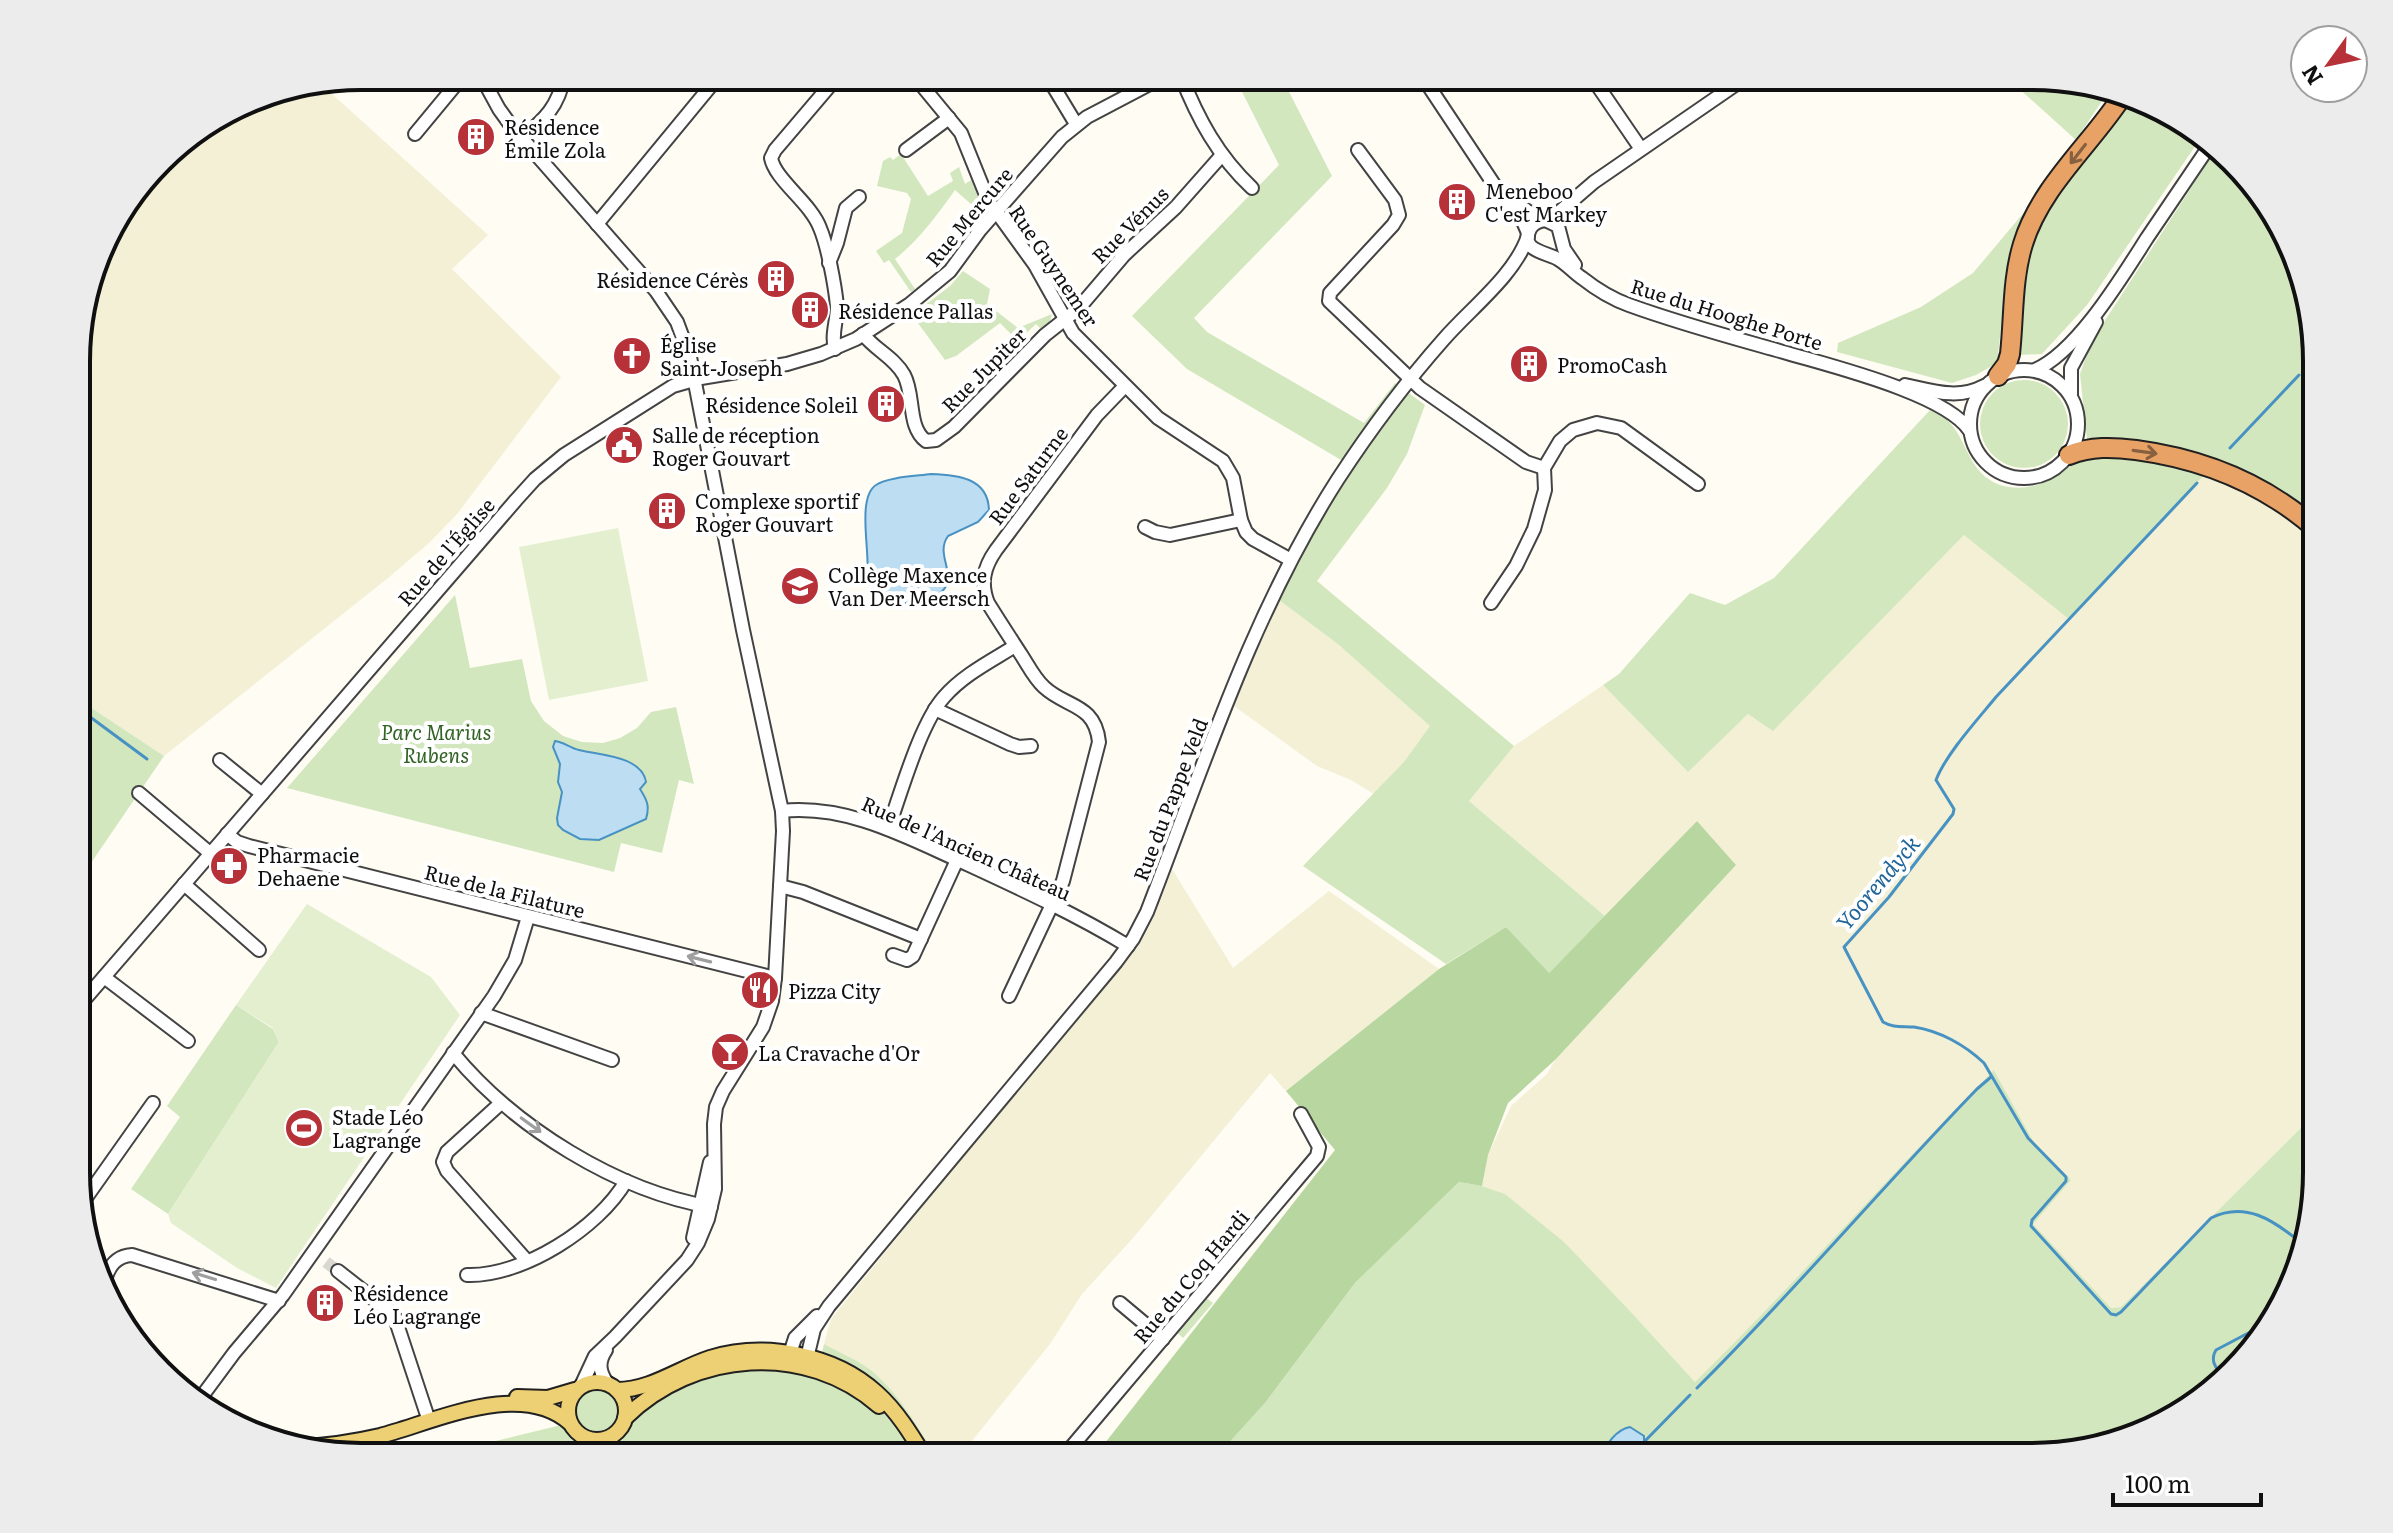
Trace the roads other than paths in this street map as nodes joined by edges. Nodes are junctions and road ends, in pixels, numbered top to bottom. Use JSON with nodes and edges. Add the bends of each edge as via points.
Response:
{"nodes":[{"id":1,"x":1432,"y":90,"type":"edge"},
{"id":2,"x":1601,"y":90,"type":"edge"},
{"id":3,"x":1727,"y":90,"type":"edge"},
{"id":4,"x":451,"y":91,"type":"edge"},
{"id":5,"x":489,"y":91,"type":"edge"},
{"id":6,"x":560,"y":91,"type":"edge"},
{"id":7,"x":707,"y":91,"type":"edge"},
{"id":8,"x":825,"y":91,"type":"edge"},
{"id":9,"x":924,"y":91,"type":"edge"},
{"id":10,"x":1056,"y":91,"type":"edge"},
{"id":11,"x":1138,"y":91,"type":"edge"},
{"id":12,"x":1187,"y":91,"type":"edge"},
{"id":13,"x":2116,"y":103,"type":"edge"},
{"id":14,"x":949,"y":118,"type":"junction"},
{"id":15,"x":1076,"y":124,"type":"junction"},
{"id":16,"x":415,"y":134,"type":"dead end"},
{"id":17,"x":522,"y":138,"type":"junction"},
{"id":18,"x":1641,"y":149,"type":"junction"},
{"id":19,"x":906,"y":150,"type":"dead end"},
{"id":20,"x":1358,"y":150,"type":"dead end"},
{"id":21,"x":2205,"y":152,"type":"edge"},
{"id":22,"x":1222,"y":155,"type":"junction"},
{"id":23,"x":1491,"y":177,"type":"junction"},
{"id":24,"x":1252,"y":188,"type":"dead end"},
{"id":25,"x":1581,"y":193,"type":"junction"},
{"id":26,"x":859,"y":197,"type":"dead end"},
{"id":27,"x":995,"y":212,"type":"junction"},
{"id":28,"x":1546,"y":220,"type":"junction"},
{"id":29,"x":597,"y":224,"type":"junction"},
{"id":30,"x":1528,"y":234,"type":"junction"},
{"id":31,"x":1562,"y":237,"type":"junction"},
{"id":32,"x":1543,"y":254,"type":"junction"},
{"id":33,"x":829,"y":263,"type":"junction"},
{"id":34,"x":1502,"y":277,"type":"junction"},
{"id":35,"x":2119,"y":281,"type":"junction"},
{"id":36,"x":1593,"y":286,"type":"junction"},
{"id":37,"x":1065,"y":319,"type":"junction"},
{"id":38,"x":863,"y":334,"type":"junction"},
{"id":39,"x":835,"y":349,"type":"junction"},
{"id":40,"x":2035,"y":370,"type":"junction"},
{"id":41,"x":1851,"y":372,"type":"junction"},
{"id":42,"x":695,"y":379,"type":"junction"},
{"id":43,"x":1410,"y":379,"type":"junction"},
{"id":44,"x":1992,"y":380,"type":"junction"},
{"id":45,"x":1125,"y":386,"type":"junction"},
{"id":46,"x":2071,"y":396,"type":"junction"},
{"id":47,"x":1970,"y":431,"type":"junction"},
{"id":48,"x":2069,"y":455,"type":"junction"},
{"id":49,"x":1544,"y":468,"type":"junction"},
{"id":50,"x":1698,"y":484,"type":"dead end"},
{"id":51,"x":2302,"y":517,"type":"edge"},
{"id":52,"x":1241,"y":520,"type":"junction"},
{"id":53,"x":1145,"y":527,"type":"dead end"},
{"id":54,"x":1291,"y":560,"type":"junction"},
{"id":55,"x":1491,"y":603,"type":"dead end"},
{"id":56,"x":1015,"y":646,"type":"junction"},
{"id":57,"x":935,"y":709,"type":"junction"},
{"id":58,"x":1031,"y":746,"type":"dead end"},
{"id":59,"x":220,"y":760,"type":"dead end"},
{"id":60,"x":139,"y":793,"type":"dead end"},
{"id":61,"x":262,"y":794,"type":"junction"},
{"id":62,"x":782,"y":811,"type":"junction"},
{"id":63,"x":888,"y":829,"type":"junction"},
{"id":64,"x":227,"y":834,"type":"junction"},
{"id":65,"x":211,"y":854,"type":"junction"},
{"id":66,"x":957,"y":860,"type":"junction"},
{"id":67,"x":184,"y":884,"type":"junction"},
{"id":68,"x":780,"y":886,"type":"junction"},
{"id":69,"x":1052,"y":904,"type":"junction"},
{"id":70,"x":528,"y":917,"type":"junction"},
{"id":71,"x":921,"y":939,"type":"junction"},
{"id":72,"x":1128,"y":946,"type":"junction"},
{"id":73,"x":259,"y":950,"type":"dead end"},
{"id":74,"x":893,"y":955,"type":"dead end"},
{"id":75,"x":104,"y":977,"type":"junction"},
{"id":76,"x":775,"y":978,"type":"junction"},
{"id":77,"x":90,"y":993,"type":"edge"},
{"id":78,"x":1009,"y":996,"type":"dead end"},
{"id":79,"x":481,"y":1013,"type":"junction"},
{"id":80,"x":188,"y":1041,"type":"dead end"},
{"id":81,"x":453,"y":1053,"type":"junction"},
{"id":82,"x":612,"y":1060,"type":"dead end"},
{"id":83,"x":153,"y":1103,"type":"dead end"},
{"id":84,"x":501,"y":1103,"type":"junction"},
{"id":85,"x":1301,"y":1114,"type":"dead end"},
{"id":86,"x":626,"y":1181,"type":"junction"},
{"id":87,"x":91,"y":1191,"type":"edge"},
{"id":88,"x":706,"y":1206,"type":"junction"},
{"id":89,"x":313,"y":1253,"type":"junction"},
{"id":90,"x":527,"y":1261,"type":"junction"},
{"id":91,"x":326,"y":1262,"type":"tunnel mouth"},
{"id":92,"x":109,"y":1271,"type":"edge"},
{"id":93,"x":338,"y":1271,"type":"tunnel mouth"},
{"id":94,"x":467,"y":1275,"type":"dead end"},
{"id":95,"x":279,"y":1301,"type":"junction"},
{"id":96,"x":1120,"y":1303,"type":"dead end"},
{"id":97,"x":829,"y":1306,"type":"junction"},
{"id":98,"x":615,"y":1337,"type":"junction"},
{"id":99,"x":1163,"y":1339,"type":"junction"},
{"id":100,"x":788,"y":1358,"type":"junction"},
{"id":101,"x":806,"y":1362,"type":"junction"},
{"id":102,"x":612,"y":1386,"type":"junction"},
{"id":103,"x":578,"y":1388,"type":"junction"},
{"id":104,"x":204,"y":1393,"type":"edge"},
{"id":105,"x":459,"y":1412,"type":"junction"},
{"id":106,"x":625,"y":1418,"type":"junction"},
{"id":107,"x":429,"y":1421,"type":"junction"},
{"id":108,"x":570,"y":1423,"type":"junction"},
{"id":109,"x":342,"y":1442,"type":"edge"},
{"id":110,"x":910,"y":1443,"type":"edge"},
{"id":111,"x":1075,"y":1443,"type":"edge"}],
"edges":[{"from":1,"to":23,"type":"street"},
{"from":2,"to":18,"type":"street"},
{"from":3,"to":18,"type":"street"},
{"from":4,"to":16,"type":"street"},
{"from":5,"to":17,"type":"street"},
{"from":6,"to":17,"type":"street","via":[[553,109]]},
{"from":7,"to":29,"type":"street"},
{"from":8,"to":33,"type":"street","via":[[771,158],[815,217]]},
{"from":9,"to":14,"type":"street","name":"Rue Guynemer"},
{"from":10,"to":15,"type":"street"},
{"from":11,"to":15,"type":"street","name":"Rue Mercure"},
{"from":12,"to":22,"type":"street"},
{"from":13,"to":44,"type":"highway","one_way":true,"via":[[2029,227],[2018,261],[2010,354]]},
{"from":14,"to":19,"type":"street"},
{"from":14,"to":27,"type":"street","name":"Rue Guynemer"},
{"from":15,"to":27,"type":"street","name":"Rue Mercure"},
{"from":17,"to":29,"type":"street"},
{"from":18,"to":25,"type":"street"},
{"from":20,"to":43,"type":"street","via":[[1395,200],[1399,215],[1328,298]]},
{"from":21,"to":35,"type":"street"},
{"from":22,"to":24,"type":"street"},
{"from":22,"to":37,"type":"street","name":"Rue Vénus"},
{"from":23,"to":28,"type":"street","via":[[1522,208]]},
{"from":23,"to":30,"type":"street"},
{"from":25,"to":28,"type":"street"},
{"from":25,"to":31,"type":"street","via":[[1567,214]]},
{"from":26,"to":33,"type":"street","via":[[846,208]]},
{"from":27,"to":37,"type":"street","name":"Rue Guynemer","via":[[1035,265]]},
{"from":27,"to":38,"type":"street","name":"Rue Mercure","via":[[945,276]]},
{"from":28,"to":30,"type":"street","via":[[1534,224]]},
{"from":28,"to":31,"type":"street","via":[[1557,225]]},
{"from":29,"to":42,"type":"street","via":[[674,316]]},
{"from":30,"to":32,"type":"street","via":[[1531,247]]},
{"from":30,"to":34,"type":"street","name":"Rue du Pappe Veld"},
{"from":31,"to":32,"type":"street","via":[[1557,250]]},
{"from":31,"to":36,"type":"street","name":"Rue du Hooghe Porte","via":[[1569,258]]},
{"from":32,"to":34,"type":"street","name":"Rue du Pappe Veld"},
{"from":32,"to":36,"type":"street","name":"Rue du Hooghe Porte","via":[[1563,262]]},
{"from":33,"to":39,"type":"street","via":[[837,306]]},
{"from":34,"to":43,"type":"street","name":"Rue du Pappe Veld"},
{"from":35,"to":40,"type":"street","via":[[2074,339]]},
{"from":35,"to":46,"type":"street","via":[[2074,362]]},
{"from":36,"to":41,"type":"street","name":"Rue du Hooghe Porte","via":[[1628,305]]},
{"from":37,"to":38,"type":"street","name":"Rue Jupiter","via":[[954,427],[926,441],[917,429],[903,373]]},
{"from":37,"to":45,"type":"street","name":"Rue Guynemer"},
{"from":38,"to":39,"type":"street","name":"Rue Mercure"},
{"from":39,"to":42,"type":"street","name":"Rue Mercure","via":[[787,364]]},
{"from":40,"to":44,"type":"street","via":[[2014,370]]},
{"from":40,"to":46,"type":"street"},
{"from":41,"to":44,"type":"street","name":"Rue du Hooghe Porte","via":[[1951,394],[1967,393]]},
{"from":41,"to":47,"type":"street","name":"Rue du Hooghe Porte","via":[[1931,402],[1957,416]]},
{"from":42,"to":61,"type":"street","name":"Rue de l'Église","via":[[626,413],[535,479]]},
{"from":42,"to":62,"type":"street"},
{"from":43,"to":49,"type":"street","via":[[1526,462]]},
{"from":43,"to":54,"type":"street","name":"Rue du Pappe Veld","via":[[1350,461]]},
{"from":44,"to":47,"type":"street","via":[[1971,410]]},
{"from":45,"to":52,"type":"street","name":"Rue Guynemer","via":[[1158,418],[1225,464]]},
{"from":45,"to":56,"type":"street","name":"Rue Saturne","via":[[992,555],[984,576],[986,599]]},
{"from":46,"to":48,"type":"street","via":[[2079,424]]},
{"from":47,"to":48,"type":"street","via":[[1982,458],[2009,476],[2042,475]]},
{"from":48,"to":51,"type":"highway","one_way":true,"via":[[2109,448],[2196,463],[2259,488]]},
{"from":49,"to":50,"type":"street","via":[[1568,433],[1603,423],[1629,432]]},
{"from":49,"to":55,"type":"street","via":[[1545,490],[1534,529]]},
{"from":52,"to":53,"type":"street","via":[[1170,535]]},
{"from":52,"to":54,"type":"street","via":[[1250,536]]},
{"from":54,"to":72,"type":"street","name":"Rue du Pappe Veld","via":[[1241,665],[1145,919]]},
{"from":56,"to":57,"type":"street","via":[[961,681]]},
{"from":56,"to":69,"type":"street","via":[[1041,684],[1083,710],[1098,736],[1065,876]]},
{"from":57,"to":58,"type":"street","via":[[1010,744]]},
{"from":57,"to":63,"type":"street"},
{"from":59,"to":61,"type":"street"},
{"from":60,"to":65,"type":"street"},
{"from":61,"to":64,"type":"street","name":"Rue de l'Église"},
{"from":62,"to":63,"type":"street","name":"Rue de l'Ancien Château","via":[[833,813]]},
{"from":62,"to":68,"type":"street"},
{"from":63,"to":66,"type":"street","name":"Rue de l'Ancien Château"},
{"from":64,"to":65,"type":"street","name":"Rue de l'Église"},
{"from":64,"to":70,"type":"street","name":"Rue de la Filature","via":[[249,846]]},
{"from":65,"to":67,"type":"street","name":"Rue de l'Église"},
{"from":66,"to":69,"type":"street","name":"Rue de l'Ancien Château"},
{"from":66,"to":71,"type":"street"},
{"from":67,"to":73,"type":"street"},
{"from":67,"to":75,"type":"street","name":"Rue de l'Église"},
{"from":68,"to":71,"type":"street"},
{"from":68,"to":76,"type":"street"},
{"from":69,"to":72,"type":"street","name":"Rue de l'Ancien Château"},
{"from":69,"to":78,"type":"street"},
{"from":76,"to":70,"type":"street","name":"Rue de la Filature","one_way":true},
{"from":70,"to":79,"type":"street","via":[[511,968]]},
{"from":71,"to":74,"type":"street","via":[[909,960]]},
{"from":72,"to":97,"type":"street","name":"Rue du Pappe Veld"},
{"from":75,"to":77,"type":"street","name":"Rue de l'Église"},
{"from":75,"to":80,"type":"street"},
{"from":76,"to":88,"type":"street","via":[[763,1027],[718,1102]]},
{"from":79,"to":81,"type":"street"},
{"from":79,"to":82,"type":"street"},
{"from":81,"to":84,"type":"street"},
{"from":81,"to":89,"type":"street"},
{"from":83,"to":87,"type":"street"},
{"from":84,"to":86,"type":"street","one_way":true,"via":[[553,1141]]},
{"from":84,"to":90,"type":"street","via":[[449,1150],[443,1162]]},
{"from":85,"to":99,"type":"street","name":"Rue du Coq Hardi","via":[[1318,1154]]},
{"from":86,"to":88,"type":"street"},
{"from":86,"to":90,"type":"street","via":[[583,1228]]},
{"from":88,"to":98,"type":"street","via":[[696,1247]]},
{"from":89,"to":91,"type":"street"},
{"from":89,"to":95,"type":"street"},
{"from":90,"to":94,"type":"street"},
{"from":95,"to":92,"type":"street","one_way":true,"via":[[132,1255],[113,1262]]},
{"from":93,"to":107,"type":"street","via":[[394,1315]]},
{"from":95,"to":104,"type":"street"},
{"from":96,"to":99,"type":"street"},
{"from":97,"to":100,"type":"street","name":"Rue du Pappe Veld","via":[[797,1335]]},
{"from":97,"to":101,"type":"street","name":"Rue du Pappe Veld","via":[[815,1326]]},
{"from":98,"to":102,"type":"street","via":[[600,1362]]},
{"from":98,"to":103,"type":"street","via":[[595,1356]]},
{"from":99,"to":111,"type":"street","name":"Rue du Coq Hardi"},
{"from":100,"to":101,"type":"main road"},
{"from":100,"to":102,"type":"main road","via":[[761,1351],[723,1355],[642,1387]]},
{"from":100,"to":106,"type":"main road","via":[[700,1372],[644,1401]]},
{"from":101,"to":110,"type":"main road","via":[[866,1390]]},
{"from":102,"to":103,"type":"main road","via":[[595,1381]]},
{"from":102,"to":106,"type":"main road","via":[[625,1403]]},
{"from":103,"to":105,"type":"main road","via":[[548,1398],[498,1399]]},
{"from":103,"to":108,"type":"main road","via":[[567,1407]]},
{"from":105,"to":107,"type":"main road"},
{"from":105,"to":108,"type":"main road","via":[[518,1405],[549,1411]]},
{"from":106,"to":108,"type":"main road","via":[[617,1432],[602,1440],[585,1438]]},
{"from":107,"to":109,"type":"main road"}]}
